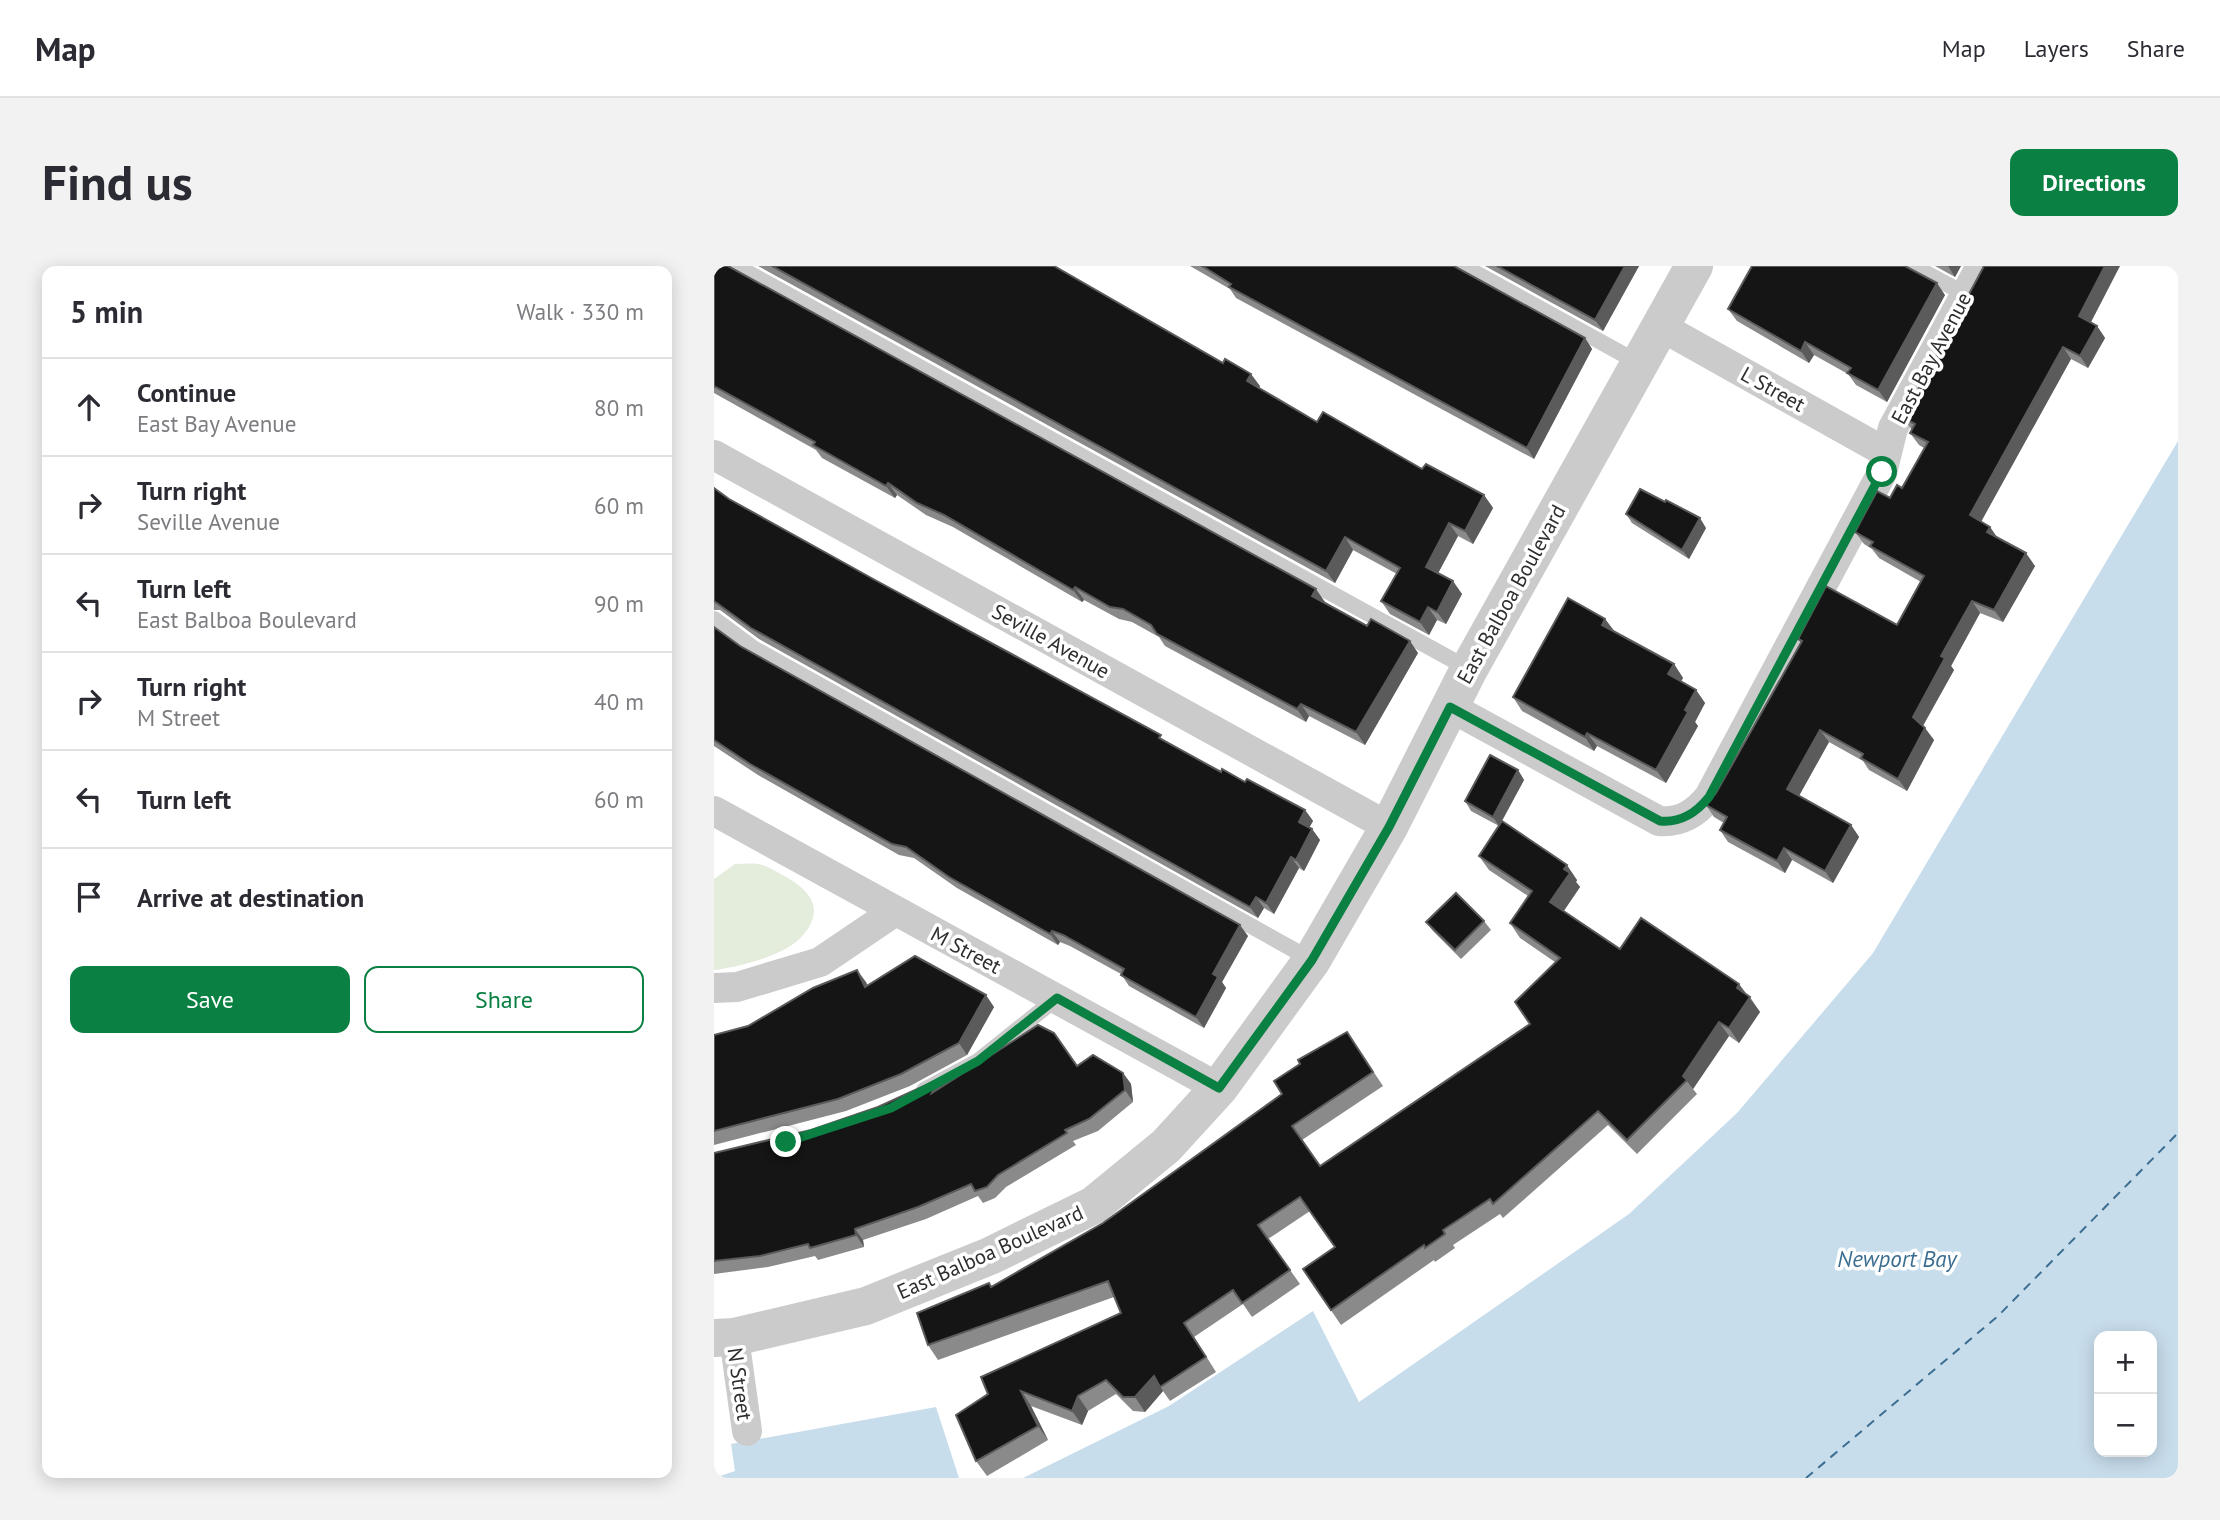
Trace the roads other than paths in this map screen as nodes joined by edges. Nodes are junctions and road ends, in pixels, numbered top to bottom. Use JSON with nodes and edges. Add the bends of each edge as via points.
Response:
{"nodes":[{"id":1,"x":736,"y":266,"type":"edge"},
{"id":2,"x":1463,"y":266,"type":"edge"},
{"id":3,"x":1694,"y":266,"type":"edge"},
{"id":4,"x":1913,"y":266,"type":"edge"},
{"id":5,"x":1981,"y":266,"type":"edge"},
{"id":6,"x":1965,"y":294,"type":"junction"},
{"id":7,"x":1660,"y":326,"type":"junction"},
{"id":8,"x":1639,"y":363,"type":"junction"},
{"id":9,"x":1885,"y":452,"type":"junction"},
{"id":10,"x":714,"y":455,"type":"edge"},
{"id":11,"x":714,"y":619,"type":"edge"},
{"id":12,"x":1469,"y":669,"type":"junction"},
{"id":13,"x":1450,"y":707,"type":"junction"},
{"id":14,"x":718,"y":822,"type":"edge"},
{"id":15,"x":1389,"y":827,"type":"junction"},
{"id":16,"x":894,"y":912,"type":"junction"},
{"id":17,"x":1312,"y":960,"type":"junction"},
{"id":18,"x":714,"y":988,"type":"edge"},
{"id":19,"x":1057,"y":998,"type":"junction"},
{"id":20,"x":1219,"y":1088,"type":"junction"},
{"id":21,"x":913,"y":1096,"type":"edge"},
{"id":22,"x":724,"y":1338,"type":"edge"},
{"id":23,"x":747,"y":1432,"type":"dead end"}],
"edges":[{"from":1,"to":12,"type":"lane"},
{"from":2,"to":8,"type":"lane"},
{"from":3,"to":7,"type":"street","name":"East Balboa Boulevard"},
{"from":4,"to":6,"type":"lane"},
{"from":5,"to":6,"type":"street","name":"East Bay Avenue"},
{"from":6,"to":9,"type":"street","name":"East Bay Avenue","via":[[1893,428]]},
{"from":7,"to":8,"type":"street","name":"East Balboa Boulevard"},
{"from":7,"to":9,"type":"street","name":"L Street"},
{"from":8,"to":12,"type":"street","name":"East Balboa Boulevard"},
{"from":9,"to":13,"type":"street","name":"East Bay Avenue","via":[[1882,472],[1699,810],[1672,822],[1660,821]]},
{"from":10,"to":15,"type":"street","name":"Seville Avenue"},
{"from":11,"to":17,"type":"lane","via":[[753,648]]},
{"from":12,"to":13,"type":"street","name":"East Balboa Boulevard"},
{"from":13,"to":15,"type":"street","name":"East Balboa Boulevard"},
{"from":14,"to":16,"type":"street","name":"M Street"},
{"from":15,"to":17,"type":"street","name":"East Balboa Boulevard"},
{"from":16,"to":18,"type":"street","via":[[820,962],[737,987]]},
{"from":16,"to":19,"type":"street","name":"M Street"},
{"from":17,"to":20,"type":"street","name":"East Balboa Boulevard"},
{"from":19,"to":20,"type":"street","name":"M Street"},
{"from":19,"to":21,"type":"lane","via":[[978,1061]]},
{"from":20,"to":22,"type":"street","name":"East Balboa Boulevard","via":[[1166,1146],[1094,1205],[990,1256],[866,1306]]},
{"from":22,"to":23,"type":"street","name":"N Street"}]}
